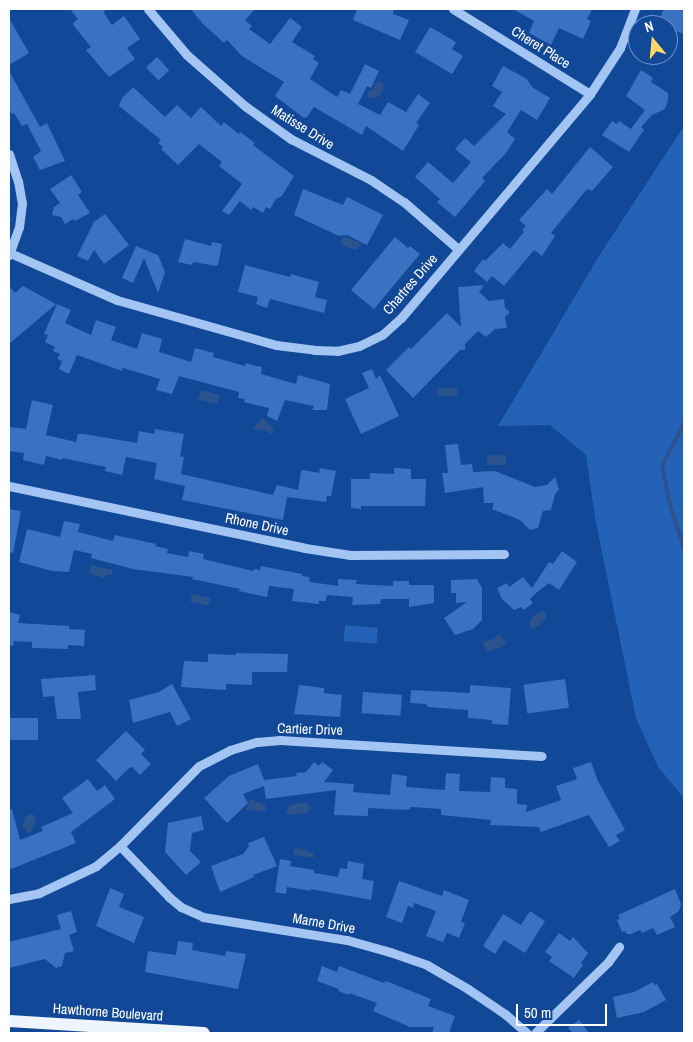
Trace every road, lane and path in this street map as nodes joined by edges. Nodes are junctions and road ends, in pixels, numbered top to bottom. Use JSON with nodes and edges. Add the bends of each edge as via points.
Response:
{"nodes":[{"id":1,"x":148,"y":9,"type":"edge"},
{"id":2,"x":453,"y":9,"type":"edge"},
{"id":3,"x":635,"y":9,"type":"edge"},
{"id":4,"x":590,"y":94,"type":"junction"},
{"id":5,"x":9,"y":154,"type":"edge"},
{"id":6,"x":458,"y":250,"type":"junction"},
{"id":7,"x":10,"y":254,"type":"edge"},
{"id":8,"x":9,"y":486,"type":"edge"},
{"id":9,"x":504,"y":554,"type":"dead end"},
{"id":10,"x":542,"y":756,"type":"dead end"},
{"id":11,"x":120,"y":846,"type":"junction"},
{"id":12,"x":9,"y":899,"type":"edge"},
{"id":13,"x":619,"y":947,"type":"dead end"},
{"id":14,"x":9,"y":1021,"type":"edge"},
{"id":15,"x":204,"y":1033,"type":"edge"},
{"id":16,"x":527,"y":1033,"type":"edge"},
{"id":17,"x":535,"y":1033,"type":"edge"}],
"edges":[{"from":1,"to":6,"type":"street","name":"Matisse Drive","via":[[187,55],[245,106],[291,139],[371,180],[404,202]]},
{"from":2,"to":4,"type":"street","name":"Cheret Place"},
{"from":3,"to":4,"type":"street","name":"Chartres Drive","via":[[620,48]]},
{"from":4,"to":6,"type":"street","name":"Chartres Drive"},
{"from":5,"to":7,"type":"street","via":[[22,203],[20,227]]},
{"from":6,"to":7,"type":"street","name":"Chartres Drive","via":[[401,318],[382,335],[359,346],[337,351],[276,344],[117,300]]},
{"from":8,"to":9,"type":"street","name":"Rhone Drive","via":[[350,555]]},
{"from":10,"to":11,"type":"street","name":"Cartier Drive","via":[[280,740],[257,742],[230,750],[199,766]]},
{"from":11,"to":12,"type":"street","name":"Cartier Drive","via":[[96,866],[66,882],[39,893]]},
{"from":11,"to":16,"type":"street","name":"Marne Drive","via":[[181,907],[203,917],[347,940],[390,952],[427,966],[468,989]]},
{"from":13,"to":17,"type":"street","via":[[608,962]]},
{"from":14,"to":15,"type":"main road","name":"Hawthorne Boulevard"}]}
